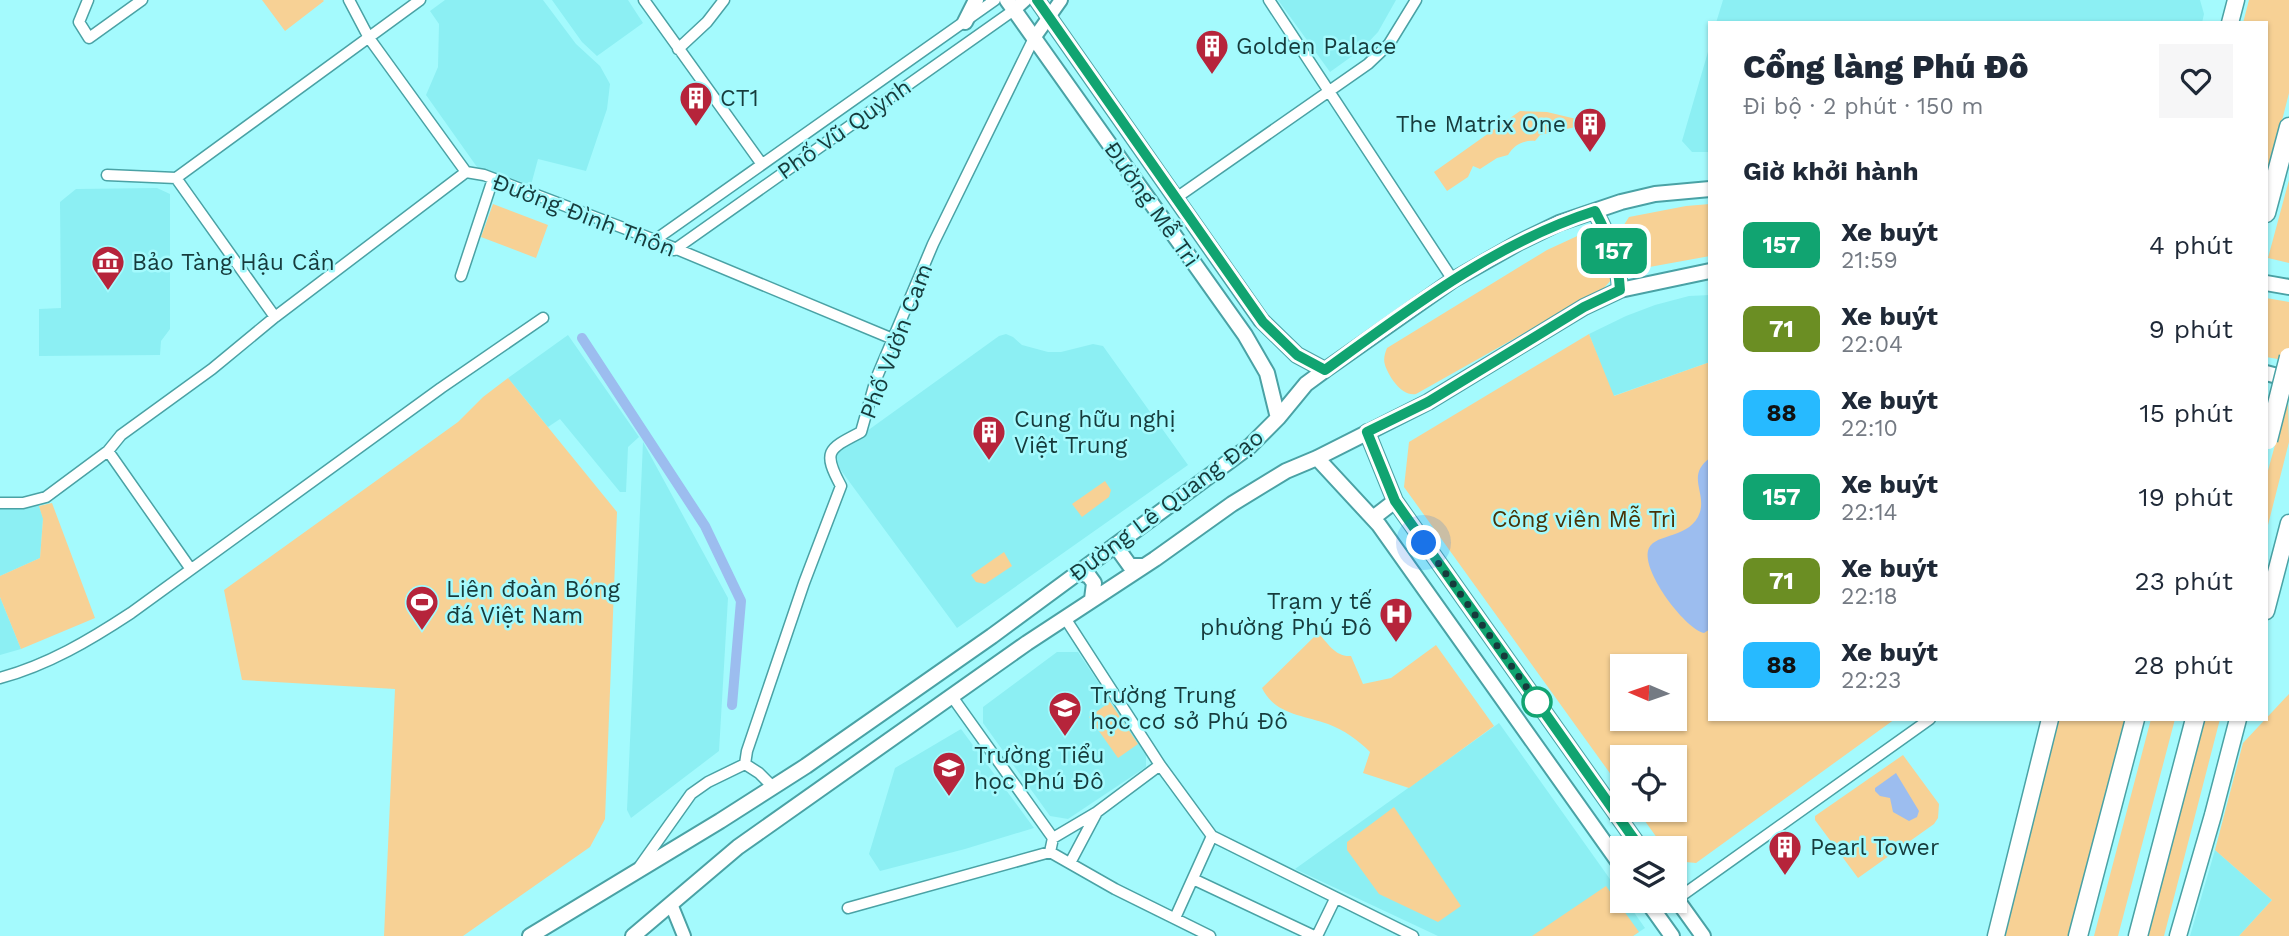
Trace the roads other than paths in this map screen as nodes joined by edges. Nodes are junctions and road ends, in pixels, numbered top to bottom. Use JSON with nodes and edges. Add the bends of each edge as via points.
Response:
{"nodes":[{"id":1,"x":88,"y":0,"type":"edge"},
{"id":2,"x":142,"y":0,"type":"edge"},
{"id":3,"x":349,"y":0,"type":"edge"},
{"id":4,"x":420,"y":0,"type":"edge"},
{"id":5,"x":644,"y":0,"type":"edge"},
{"id":6,"x":724,"y":0,"type":"edge"},
{"id":7,"x":976,"y":0,"type":"edge"},
{"id":8,"x":995,"y":0,"type":"edge"},
{"id":9,"x":1037,"y":0,"type":"edge"},
{"id":10,"x":1061,"y":0,"type":"edge"},
{"id":11,"x":1269,"y":0,"type":"edge"},
{"id":12,"x":1416,"y":0,"type":"edge"},
{"id":13,"x":2236,"y":0,"type":"edge"},
{"id":14,"x":1016,"y":3,"type":"edge"},
{"id":15,"x":1049,"y":15,"type":"junction"},
{"id":16,"x":2231,"y":21,"type":"edge"},
{"id":17,"x":965,"y":22,"type":"junction"},
{"id":18,"x":369,"y":38,"type":"junction"},
{"id":19,"x":1034,"y":38,"type":"junction"},
{"id":20,"x":678,"y":49,"type":"junction"},
{"id":21,"x":1328,"y":91,"type":"junction"},
{"id":22,"x":2289,"y":127,"type":"edge"},
{"id":23,"x":761,"y":163,"type":"junction"},
{"id":24,"x":466,"y":172,"type":"junction"},
{"id":25,"x":107,"y":176,"type":"dead end"},
{"id":26,"x":176,"y":178,"type":"junction"},
{"id":27,"x":493,"y":179,"type":"junction"},
{"id":28,"x":1708,"y":189,"type":"edge"},
{"id":29,"x":1175,"y":198,"type":"junction"},
{"id":30,"x":2268,"y":206,"type":"edge"},
{"id":31,"x":1595,"y":211,"type":"junction"},
{"id":32,"x":655,"y":240,"type":"junction"},
{"id":33,"x":674,"y":250,"type":"junction"},
{"id":34,"x":1708,"y":271,"type":"edge"},
{"id":35,"x":461,"y":276,"type":"dead end"},
{"id":36,"x":1453,"y":280,"type":"junction"},
{"id":37,"x":2268,"y":283,"type":"edge"},
{"id":38,"x":2289,"y":287,"type":"edge"},
{"id":39,"x":1620,"y":290,"type":"junction"},
{"id":40,"x":275,"y":317,"type":"junction"},
{"id":41,"x":543,"y":318,"type":"dead end"},
{"id":42,"x":1263,"y":322,"type":"junction"},
{"id":43,"x":1245,"y":335,"type":"junction"},
{"id":44,"x":893,"y":340,"type":"junction"},
{"id":45,"x":2289,"y":357,"type":"edge"},
{"id":46,"x":1325,"y":370,"type":"junction"},
{"id":47,"x":2268,"y":374,"type":"edge"},
{"id":48,"x":2289,"y":379,"type":"edge"},
{"id":49,"x":1279,"y":418,"type":"junction"},
{"id":50,"x":1367,"y":432,"type":"junction"},
{"id":51,"x":2268,"y":438,"type":"edge"},
{"id":52,"x":108,"y":451,"type":"junction"},
{"id":53,"x":1317,"y":458,"type":"junction"},
{"id":54,"x":1395,"y":501,"type":"junction"},
{"id":55,"x":0,"y":503,"type":"edge"},
{"id":56,"x":1373,"y":518,"type":"junction"},
{"id":57,"x":2289,"y":523,"type":"edge"},
{"id":58,"x":1126,"y":538,"type":"junction"},
{"id":59,"x":1143,"y":566,"type":"junction"},
{"id":60,"x":190,"y":568,"type":"junction"},
{"id":61,"x":1077,"y":572,"type":"junction"},
{"id":62,"x":1092,"y":599,"type":"junction"},
{"id":63,"x":2268,"y":603,"type":"edge"},
{"id":64,"x":1065,"y":618,"type":"junction"},
{"id":65,"x":0,"y":678,"type":"edge"},
{"id":66,"x":953,"y":698,"type":"junction"},
{"id":67,"x":1927,"y":721,"type":"edge"},
{"id":68,"x":2050,"y":721,"type":"edge"},
{"id":69,"x":2134,"y":721,"type":"edge"},
{"id":70,"x":2194,"y":721,"type":"edge"},
{"id":71,"x":2237,"y":721,"type":"edge"},
{"id":72,"x":1559,"y":733,"type":"junction"},
{"id":73,"x":1536,"y":748,"type":"junction"},
{"id":74,"x":745,"y":764,"type":"junction"},
{"id":75,"x":1160,"y":765,"type":"junction"},
{"id":76,"x":773,"y":787,"type":"junction"},
{"id":77,"x":1097,"y":812,"type":"junction"},
{"id":78,"x":1212,"y":836,"type":"junction"},
{"id":79,"x":1632,"y":836,"type":"edge"},
{"id":80,"x":1053,"y":838,"type":"junction"},
{"id":81,"x":1610,"y":850,"type":"edge"},
{"id":82,"x":1050,"y":852,"type":"junction"},
{"id":83,"x":1070,"y":863,"type":"junction"},
{"id":84,"x":637,"y":870,"type":"junction"},
{"id":85,"x":1193,"y":879,"type":"junction"},
{"id":86,"x":1687,"y":890,"type":"edge"},
{"id":87,"x":1335,"y":899,"type":"junction"},
{"id":88,"x":671,"y":904,"type":"junction"},
{"id":89,"x":848,"y":908,"type":"dead end"},
{"id":90,"x":1656,"y":913,"type":"edge"},
{"id":91,"x":1687,"y":913,"type":"edge"},
{"id":92,"x":1175,"y":918,"type":"junction"},
{"id":93,"x":530,"y":936,"type":"edge"},
{"id":94,"x":633,"y":936,"type":"edge"},
{"id":95,"x":684,"y":936,"type":"edge"},
{"id":96,"x":1210,"y":936,"type":"edge"},
{"id":97,"x":1315,"y":936,"type":"edge"},
{"id":98,"x":1413,"y":936,"type":"edge"},
{"id":99,"x":1672,"y":936,"type":"edge"},
{"id":100,"x":1703,"y":936,"type":"edge"},
{"id":101,"x":1996,"y":936,"type":"edge"},
{"id":102,"x":2078,"y":936,"type":"edge"},
{"id":103,"x":2138,"y":936,"type":"edge"},
{"id":104,"x":2178,"y":936,"type":"edge"}],
"edges":[{"from":1,"to":2,"type":"street","via":[[79,22],[89,38]]},
{"from":3,"to":18,"type":"street","name":"Đường Đình Thôn"},
{"from":4,"to":18,"type":"street"},
{"from":5,"to":20,"type":"street"},
{"from":6,"to":20,"type":"street"},
{"from":7,"to":17,"type":"main road"},
{"from":8,"to":17,"type":"street","name":"Phố Vũ Quỳnh"},
{"from":9,"to":15,"type":"main road","name":"Đường Mễ Trì"},
{"from":10,"to":15,"type":"street"},
{"from":11,"to":21,"type":"street"},
{"from":12,"to":21,"type":"street","via":[[1389,44]]},
{"from":13,"to":16,"type":"main road"},
{"from":14,"to":19,"type":"main road","name":"Đường Mễ Trì"},
{"from":14,"to":33,"type":"street","name":"Phố Vũ Quỳnh"},
{"from":15,"to":19,"type":"street"},
{"from":15,"to":29,"type":"main road","name":"Đường Mễ Trì"},
{"from":17,"to":23,"type":"street","name":"Phố Vũ Quỳnh"},
{"from":18,"to":24,"type":"street","name":"Đường Đình Thôn"},
{"from":18,"to":26,"type":"street"},
{"from":19,"to":43,"type":"main road","name":"Đường Mễ Trì"},
{"from":19,"to":44,"type":"street","name":"Phố Vườn Cam","via":[[933,244]]},
{"from":20,"to":23,"type":"street"},
{"from":21,"to":29,"type":"street"},
{"from":21,"to":36,"type":"street"},
{"from":22,"to":30,"type":"highway"},
{"from":23,"to":32,"type":"street","name":"Phố Vũ Quỳnh"},
{"from":24,"to":27,"type":"street","name":"Đường Đình Thôn"},
{"from":24,"to":40,"type":"street"},
{"from":25,"to":26,"type":"street"},
{"from":26,"to":40,"type":"street"},
{"from":27,"to":32,"type":"street","name":"Đường Đình Thôn"},
{"from":27,"to":35,"type":"street"},
{"from":28,"to":31,"type":"main road","name":"Đường Lê Quang Đạo","via":[[1655,194]]},
{"from":29,"to":42,"type":"main road","name":"Đường Mễ Trì"},
{"from":31,"to":36,"type":"main road","name":"Đường Lê Quang Đạo","via":[[1538,233]]},
{"from":31,"to":39,"type":"main road","via":[[1611,240]]},
{"from":32,"to":33,"type":"street","name":"Đường Đình Thôn"},
{"from":33,"to":44,"type":"street","name":"Đường Đình Thôn"},
{"from":34,"to":39,"type":"main road","name":"Đường Lê Quang Đạo"},
{"from":36,"to":46,"type":"main road","name":"Đường Lê Quang Đạo"},
{"from":37,"to":38,"type":"main road"},
{"from":39,"to":50,"type":"main road","name":"Đường Lê Quang Đạo","via":[[1428,402]]},
{"from":40,"to":52,"type":"street","via":[[121,435]]},
{"from":41,"to":60,"type":"street"},
{"from":42,"to":43,"type":"main road"},
{"from":42,"to":46,"type":"main road","name":"Đường Mễ Trì","via":[[1297,355]]},
{"from":43,"to":49,"type":"main road","name":"Đường Mễ Trì","via":[[1266,373]]},
{"from":44,"to":74,"type":"street","name":"Phố Vườn Cam","via":[[869,399],[862,432],[836,446],[830,455],[841,486]]},
{"from":45,"to":51,"type":"highway","bridge":true},
{"from":46,"to":49,"type":"main road","name":"Đường Lê Quang Đạo","via":[[1306,384]]},
{"from":47,"to":48,"type":"main road"},
{"from":49,"to":58,"type":"main road","name":"Đường Lê Quang Đạo","via":[[1250,446]]},
{"from":50,"to":53,"type":"main road","name":"Đường Lê Quang Đạo"},
{"from":50,"to":54,"type":"main road"},
{"from":52,"to":55,"type":"street","via":[[46,497]]},
{"from":52,"to":60,"type":"street"},
{"from":53,"to":56,"type":"main road"},
{"from":53,"to":59,"type":"main road","name":"Đường Lê Quang Đạo","via":[[1232,504]]},
{"from":54,"to":56,"type":"main road"},
{"from":54,"to":72,"type":"main road"},
{"from":56,"to":73,"type":"main road"},
{"from":57,"to":63,"type":"main road"},
{"from":58,"to":59,"type":"main road","via":[[1121,552],[1124,559],[1130,566]]},
{"from":58,"to":61,"type":"main road","name":"Đường Lê Quang Đạo"},
{"from":59,"to":62,"type":"main road","name":"Đường Lê Quang Đạo"},
{"from":60,"to":65,"type":"street","via":[[91,639],[51,660]]},
{"from":61,"to":62,"type":"main road","via":[[1094,583]]},
{"from":61,"to":76,"type":"main road","name":"Đường Lê Quang Đạo"},
{"from":62,"to":64,"type":"main road","name":"Đường Lê Quang Đạo"},
{"from":64,"to":66,"type":"main road","name":"Đường Lê Quang Đạo"},
{"from":64,"to":75,"type":"street"},
{"from":66,"to":80,"type":"street"},
{"from":66,"to":88,"type":"main road","name":"Đường Lê Quang Đạo","via":[[738,848]]},
{"from":67,"to":86,"type":"street"},
{"from":68,"to":101,"type":"main road"},
{"from":69,"to":102,"type":"highway"},
{"from":70,"to":103,"type":"highway"},
{"from":71,"to":104,"type":"main road"},
{"from":72,"to":73,"type":"main road"},
{"from":72,"to":79,"type":"main road"},
{"from":73,"to":81,"type":"main road"},
{"from":74,"to":76,"type":"street"},
{"from":74,"to":84,"type":"street","via":[[691,794]]},
{"from":75,"to":77,"type":"street"},
{"from":75,"to":78,"type":"street"},
{"from":76,"to":84,"type":"main road","name":"Đường Lê Quang Đạo"},
{"from":77,"to":80,"type":"street"},
{"from":77,"to":83,"type":"street"},
{"from":78,"to":85,"type":"street"},
{"from":78,"to":87,"type":"street"},
{"from":80,"to":82,"type":"street"},
{"from":82,"to":83,"type":"street"},
{"from":82,"to":89,"type":"street"},
{"from":83,"to":92,"type":"street"},
{"from":84,"to":93,"type":"main road","name":"Đường Lê Quang Đạo"},
{"from":85,"to":92,"type":"street"},
{"from":85,"to":97,"type":"street"},
{"from":87,"to":97,"type":"street"},
{"from":87,"to":98,"type":"street"},
{"from":88,"to":94,"type":"main road","name":"Đường Lê Quang Đạo"},
{"from":88,"to":95,"type":"street"},
{"from":90,"to":99,"type":"main road"},
{"from":91,"to":100,"type":"main road"},
{"from":92,"to":96,"type":"street"}]}
